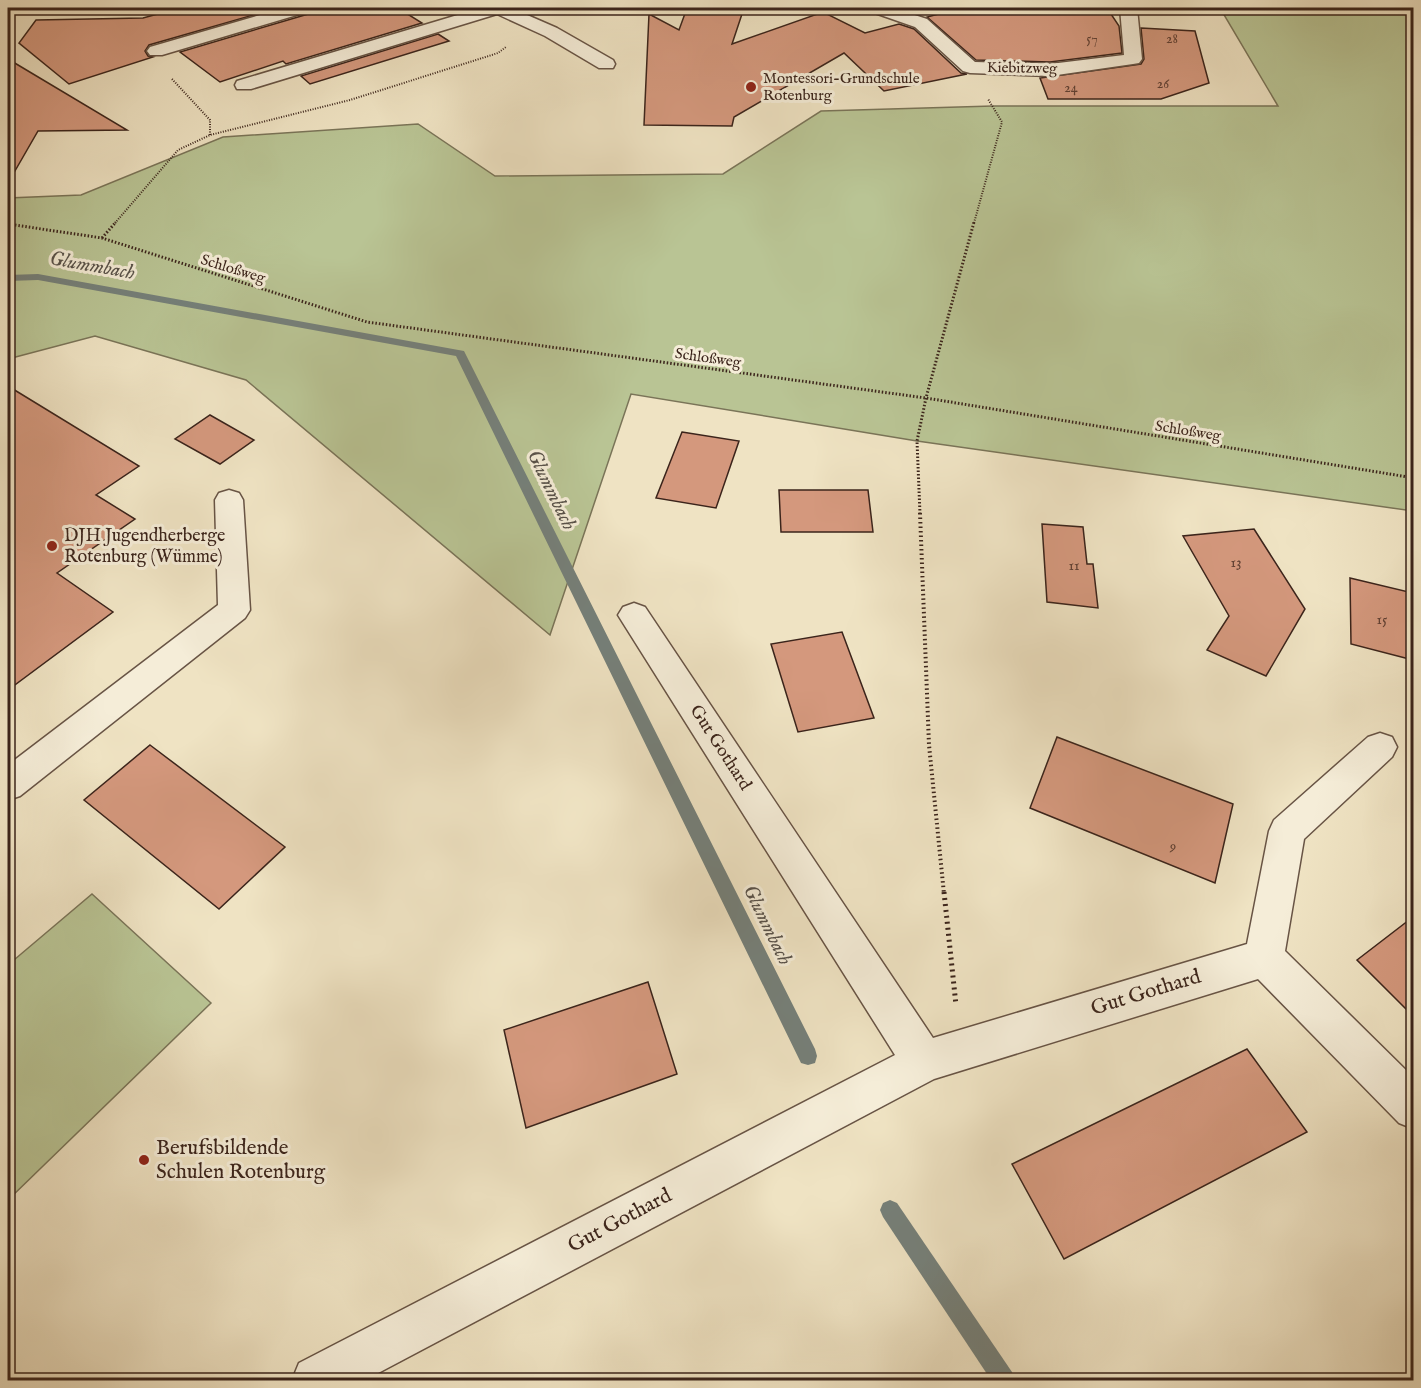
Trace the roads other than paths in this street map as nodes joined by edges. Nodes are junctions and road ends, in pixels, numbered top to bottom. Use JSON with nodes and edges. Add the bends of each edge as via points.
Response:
{"nodes":[{"id":1,"x":301,"y":8,"type":"edge"},
{"id":2,"x":498,"y":8,"type":"edge"},
{"id":3,"x":878,"y":8,"type":"edge"},
{"id":4,"x":1128,"y":8,"type":"edge"},
{"id":5,"x":549,"y":10,"type":"dead end"},
{"id":6,"x":937,"y":13,"type":"dead end"},
{"id":7,"x":517,"y":18,"type":"junction"},
{"id":8,"x":921,"y":23,"type":"junction"},
{"id":9,"x":156,"y":51,"type":"dead end"},
{"id":10,"x":606,"y":64,"type":"dead end"},
{"id":11,"x":244,"y":85,"type":"dead end"},
{"id":12,"x":229,"y":500,"type":"dead end"},
{"id":13,"x":634,"y":615,"type":"dead end"},
{"id":14,"x":1380,"y":747,"type":"dead end"},
{"id":15,"x":8,"y":785,"type":"edge"},
{"id":16,"x":1264,"y":958,"type":"junction"},
{"id":17,"x":942,"y":1056,"type":"junction"},
{"id":18,"x":1413,"y":1108,"type":"edge"},
{"id":19,"x":316,"y":1380,"type":"edge"}],
"edges":[{"from":1,"to":9,"type":"street"},
{"from":2,"to":7,"type":"street"},
{"from":2,"to":11,"type":"street"},
{"from":3,"to":8,"type":"street","name":"Kiebitzweg"},
{"from":4,"to":8,"type":"street","name":"Kiebitzweg","via":[[1133,59],[1050,70],[970,67]]},
{"from":5,"to":7,"type":"street"},
{"from":6,"to":8,"type":"street"},
{"from":7,"to":10,"type":"street","via":[[551,32]]},
{"from":12,"to":15,"type":"street","via":[[234,610]]},
{"from":13,"to":17,"type":"street","name":"Gut Gothard"},
{"from":14,"to":16,"type":"street","via":[[1287,831]]},
{"from":16,"to":17,"type":"street","name":"Gut Gothard"},
{"from":16,"to":18,"type":"street"},
{"from":17,"to":19,"type":"street","name":"Gut Gothard"}]}
